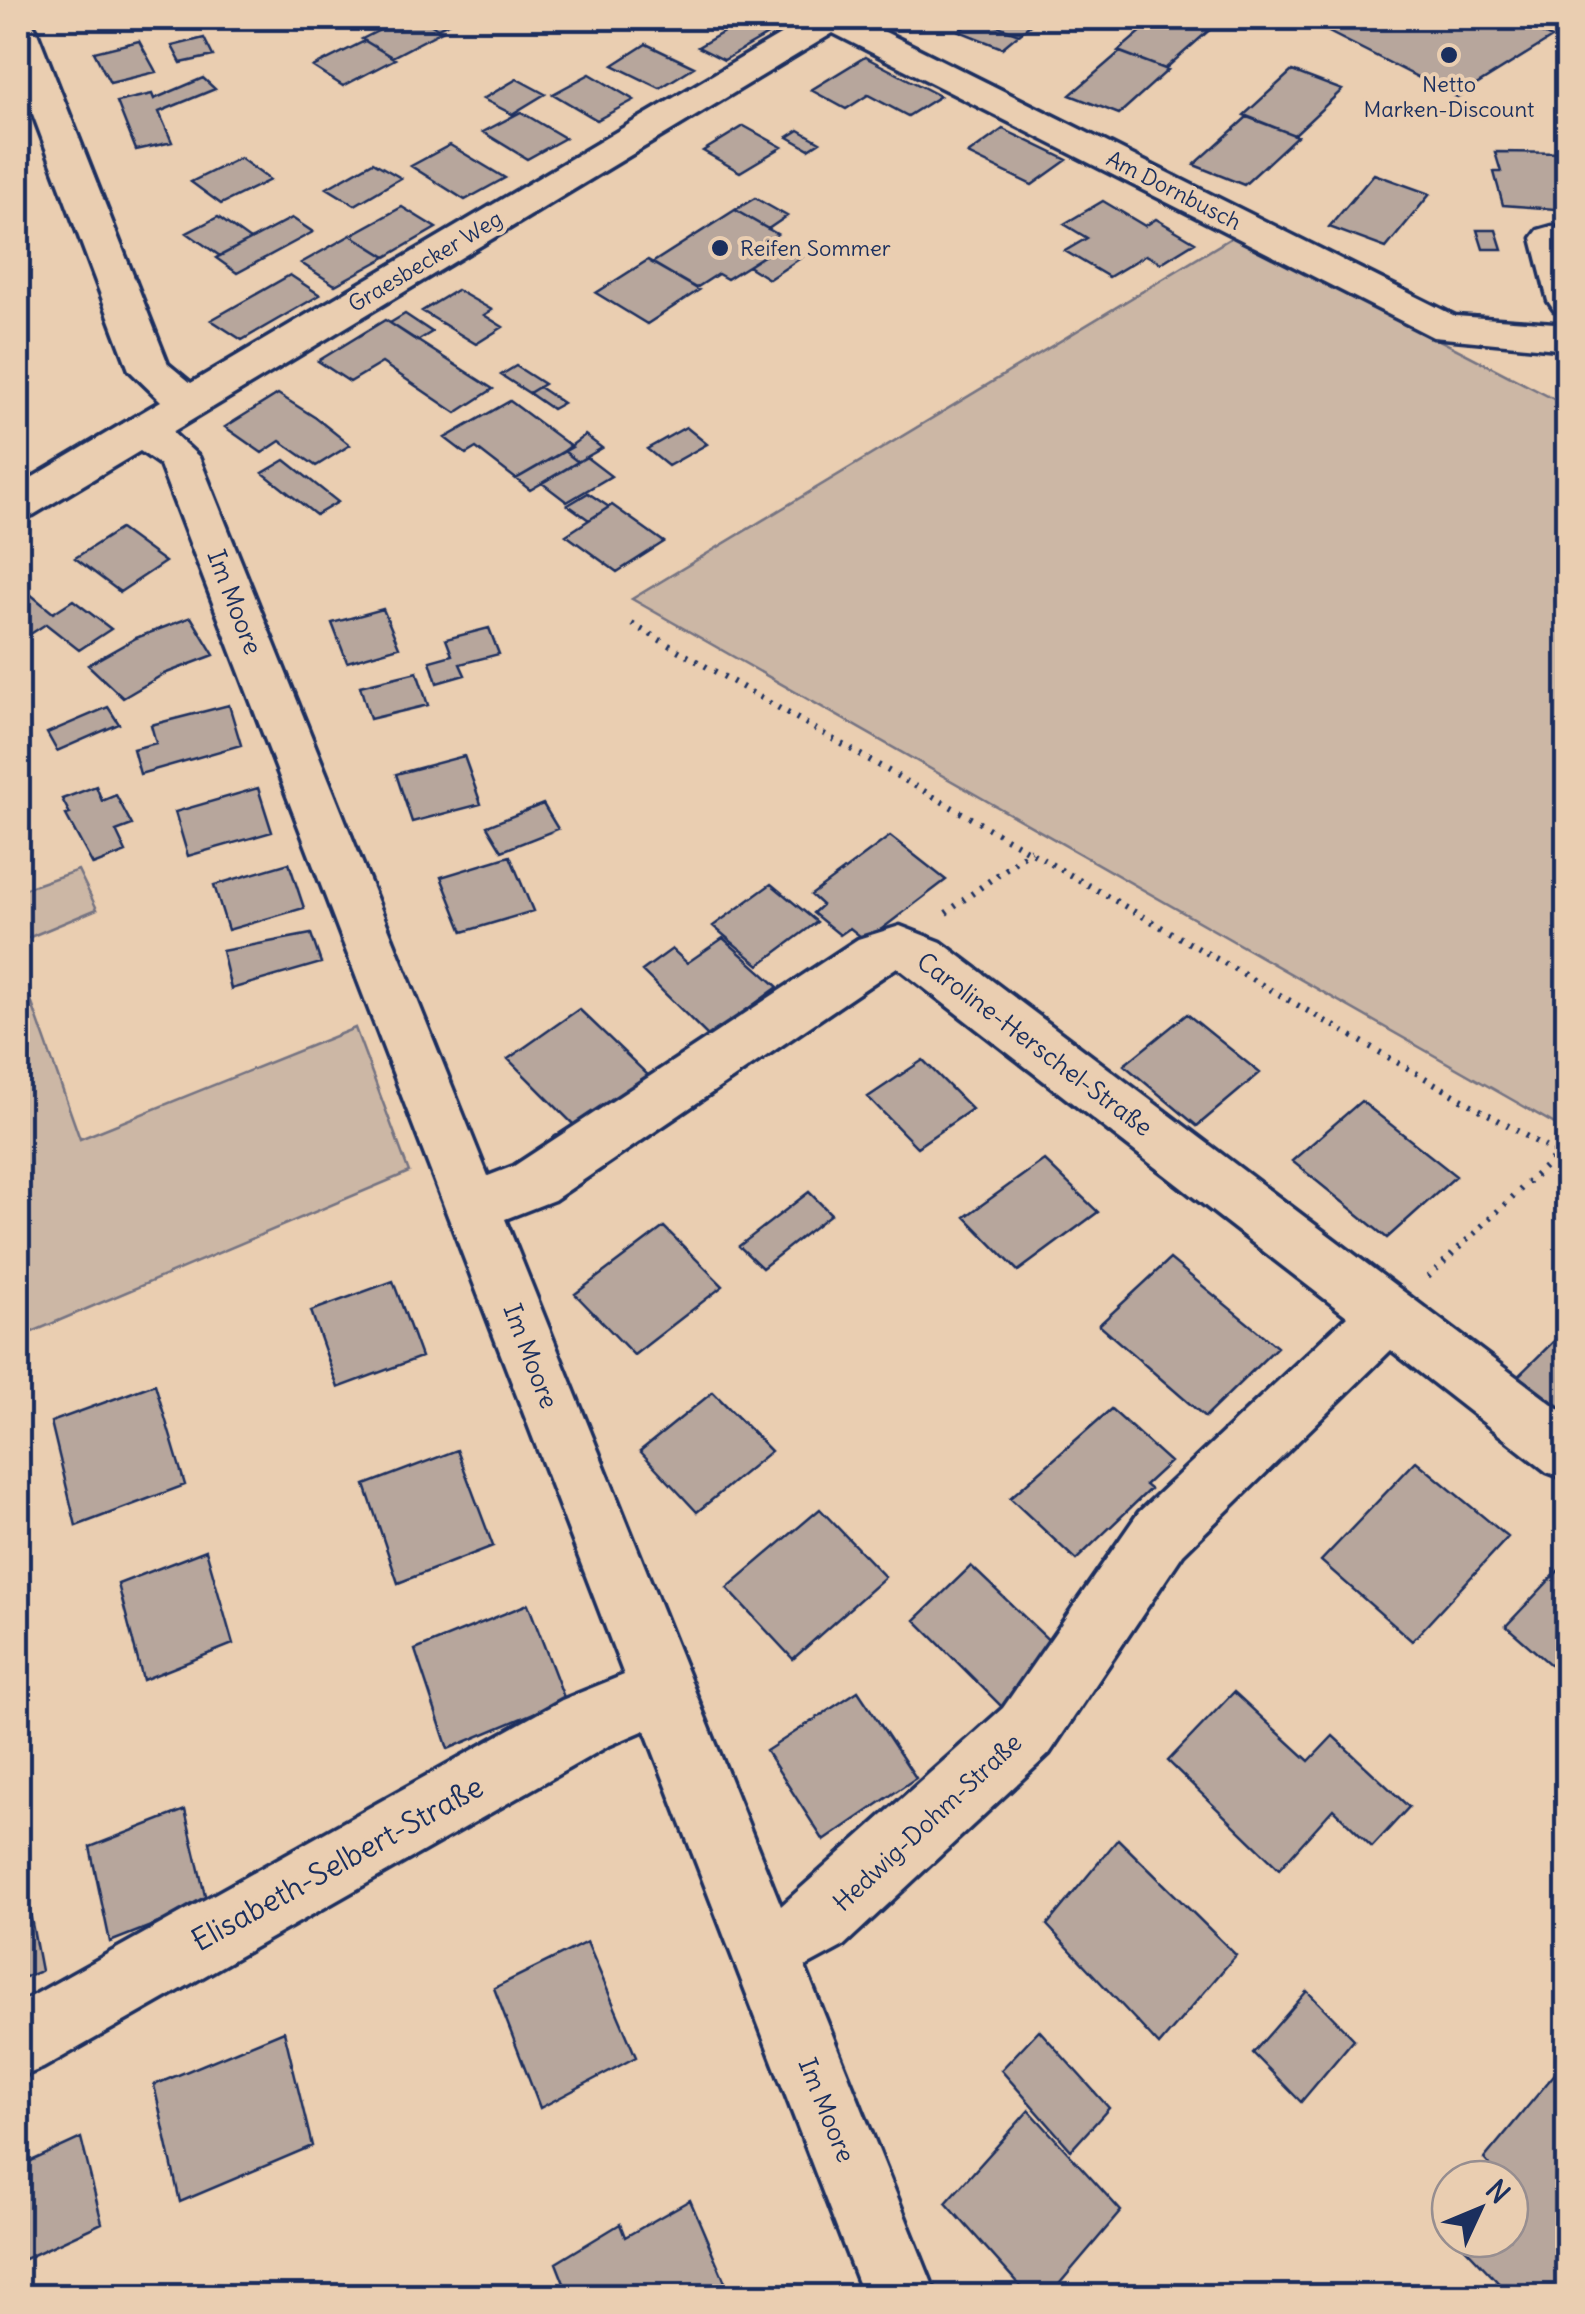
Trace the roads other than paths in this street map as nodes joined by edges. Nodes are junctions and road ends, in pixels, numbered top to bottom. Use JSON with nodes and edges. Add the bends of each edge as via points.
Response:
{"nodes":[{"id":1,"x":832,"y":18,"type":"edge"},
{"id":2,"x":18,"y":29,"type":"edge"},
{"id":3,"x":1552,"y":238,"type":"dead end"},
{"id":4,"x":1568,"y":301,"type":"edge"},
{"id":5,"x":1568,"y":337,"type":"edge"},
{"id":6,"x":165,"y":417,"type":"junction"},
{"id":7,"x":18,"y":505,"type":"edge"},
{"id":8,"x":472,"y":1206,"type":"junction"},
{"id":9,"x":1388,"y":1314,"type":"junction"},
{"id":10,"x":1568,"y":1452,"type":"edge"},
{"id":11,"x":662,"y":1691,"type":"junction"},
{"id":12,"x":764,"y":1952,"type":"junction"},
{"id":13,"x":18,"y":2044,"type":"edge"},
{"id":14,"x":900,"y":2296,"type":"edge"}],
"edges":[{"from":1,"to":5,"type":"street","name":"Am Dornbusch","via":[[1447,328]]},
{"from":1,"to":6,"type":"street","name":"Graesbecker Weg"},
{"from":2,"to":6,"type":"street","name":"Im Moore"},
{"from":3,"to":4,"type":"street"},
{"from":6,"to":7,"type":"street","name":"Graesbecker Weg"},
{"from":6,"to":8,"type":"street","name":"Im Moore"},
{"from":8,"to":9,"type":"street","name":"Caroline-Herschel-Straße","via":[[534,1183],[876,953],[900,946],[923,956]]},
{"from":8,"to":11,"type":"street","name":"Im Moore"},
{"from":9,"to":10,"type":"street","name":"Caroline-Herschel-Straße"},
{"from":9,"to":12,"type":"street","name":"Hedwig-Dohm-Straße","via":[[1162,1533],[1026,1731],[818,1923]]},
{"from":11,"to":12,"type":"street","name":"Im Moore"},
{"from":11,"to":13,"type":"street","name":"Elisabeth-Selbert-Straße","via":[[586,1723]]},
{"from":12,"to":14,"type":"street","name":"Im Moore"}]}
